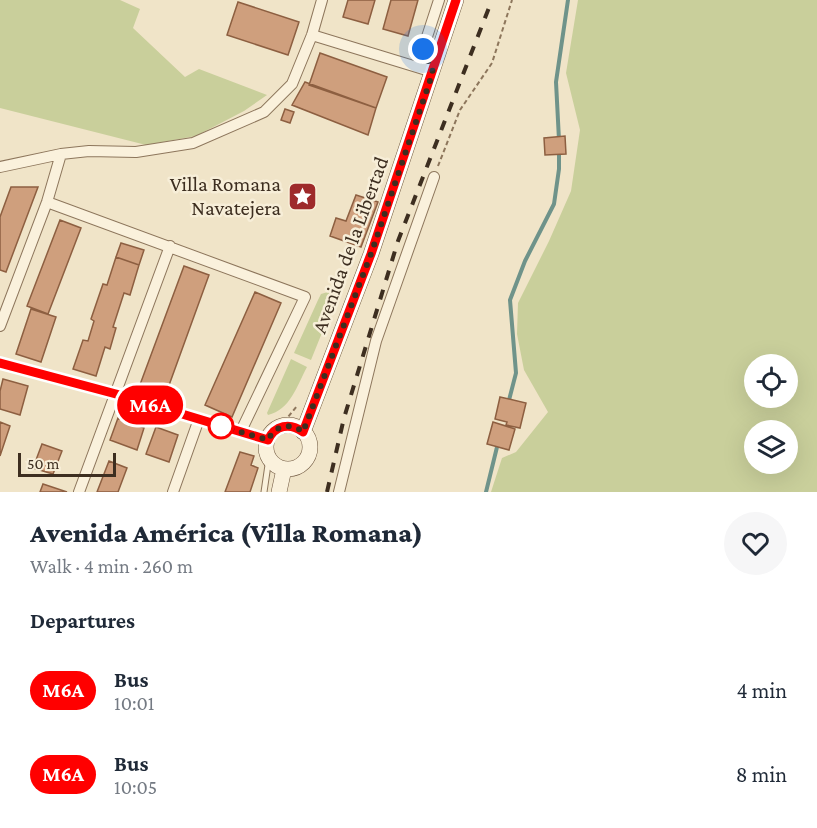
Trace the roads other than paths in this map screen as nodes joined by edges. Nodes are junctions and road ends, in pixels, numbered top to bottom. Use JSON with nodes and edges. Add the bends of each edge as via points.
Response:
{"nodes":[{"id":1,"x":322,"y":0,"type":"edge"},
{"id":2,"x":439,"y":0,"type":"edge"},
{"id":3,"x":456,"y":0,"type":"edge"},
{"id":4,"x":312,"y":35,"type":"junction"},
{"id":5,"x":433,"y":72,"type":"junction"},
{"id":6,"x":61,"y":154,"type":"junction"},
{"id":7,"x":0,"y":167,"type":"edge"},
{"id":8,"x":434,"y":177,"type":"road end"},
{"id":9,"x":47,"y":202,"type":"junction"},
{"id":10,"x":170,"y":246,"type":"junction"},
{"id":11,"x":0,"y":326,"type":"edge"},
{"id":12,"x":0,"y":363,"type":"edge"},
{"id":13,"x":116,"y":394,"type":"junction"},
{"id":14,"x":199,"y":419,"type":"junction"},
{"id":15,"x":241,"y":431,"type":"junction"},
{"id":16,"x":303,"y":432,"type":"junction"},
{"id":17,"x":268,"y":440,"type":"junction"},
{"id":18,"x":269,"y":458,"type":"junction"},
{"id":19,"x":284,"y":469,"type":"junction"},
{"id":20,"x":79,"y":492,"type":"edge"},
{"id":21,"x":173,"y":492,"type":"edge"},
{"id":22,"x":264,"y":492,"type":"edge"},
{"id":23,"x":279,"y":492,"type":"edge"},
{"id":24,"x":339,"y":492,"type":"edge"}],
"edges":[{"from":1,"to":4,"type":"street"},
{"from":2,"to":5,"type":"street","via":[[423,49]]},
{"from":3,"to":5,"type":"main road","name":"Avenida de la Libertad"},
{"from":4,"to":5,"type":"street"},
{"from":4,"to":6,"type":"street","via":[[292,84],[264,112],[193,142],[136,152]]},
{"from":5,"to":16,"type":"main road","name":"Avenida de la Libertad","via":[[371,254]]},
{"from":6,"to":7,"type":"street"},
{"from":6,"to":9,"type":"street"},
{"from":8,"to":24,"type":"street","via":[[376,341]]},
{"from":9,"to":10,"type":"street"},
{"from":9,"to":11,"type":"street"},
{"from":10,"to":13,"type":"street"},
{"from":10,"to":15,"type":"street","via":[[305,297]]},
{"from":12,"to":13,"type":"street"},
{"from":13,"to":14,"type":"street"},
{"from":13,"to":20,"type":"street"},
{"from":14,"to":15,"type":"street"},
{"from":14,"to":21,"type":"street"},
{"from":15,"to":17,"type":"street"},
{"from":16,"to":17,"type":"main road","via":[[285,426],[274,431]]},
{"from":16,"to":19,"type":"main road","via":[[309,443],[308,456],[298,467]]},
{"from":17,"to":18,"type":"main road"},
{"from":18,"to":19,"type":"main road"},
{"from":18,"to":22,"type":"lane"},
{"from":19,"to":23,"type":"main road"}]}
